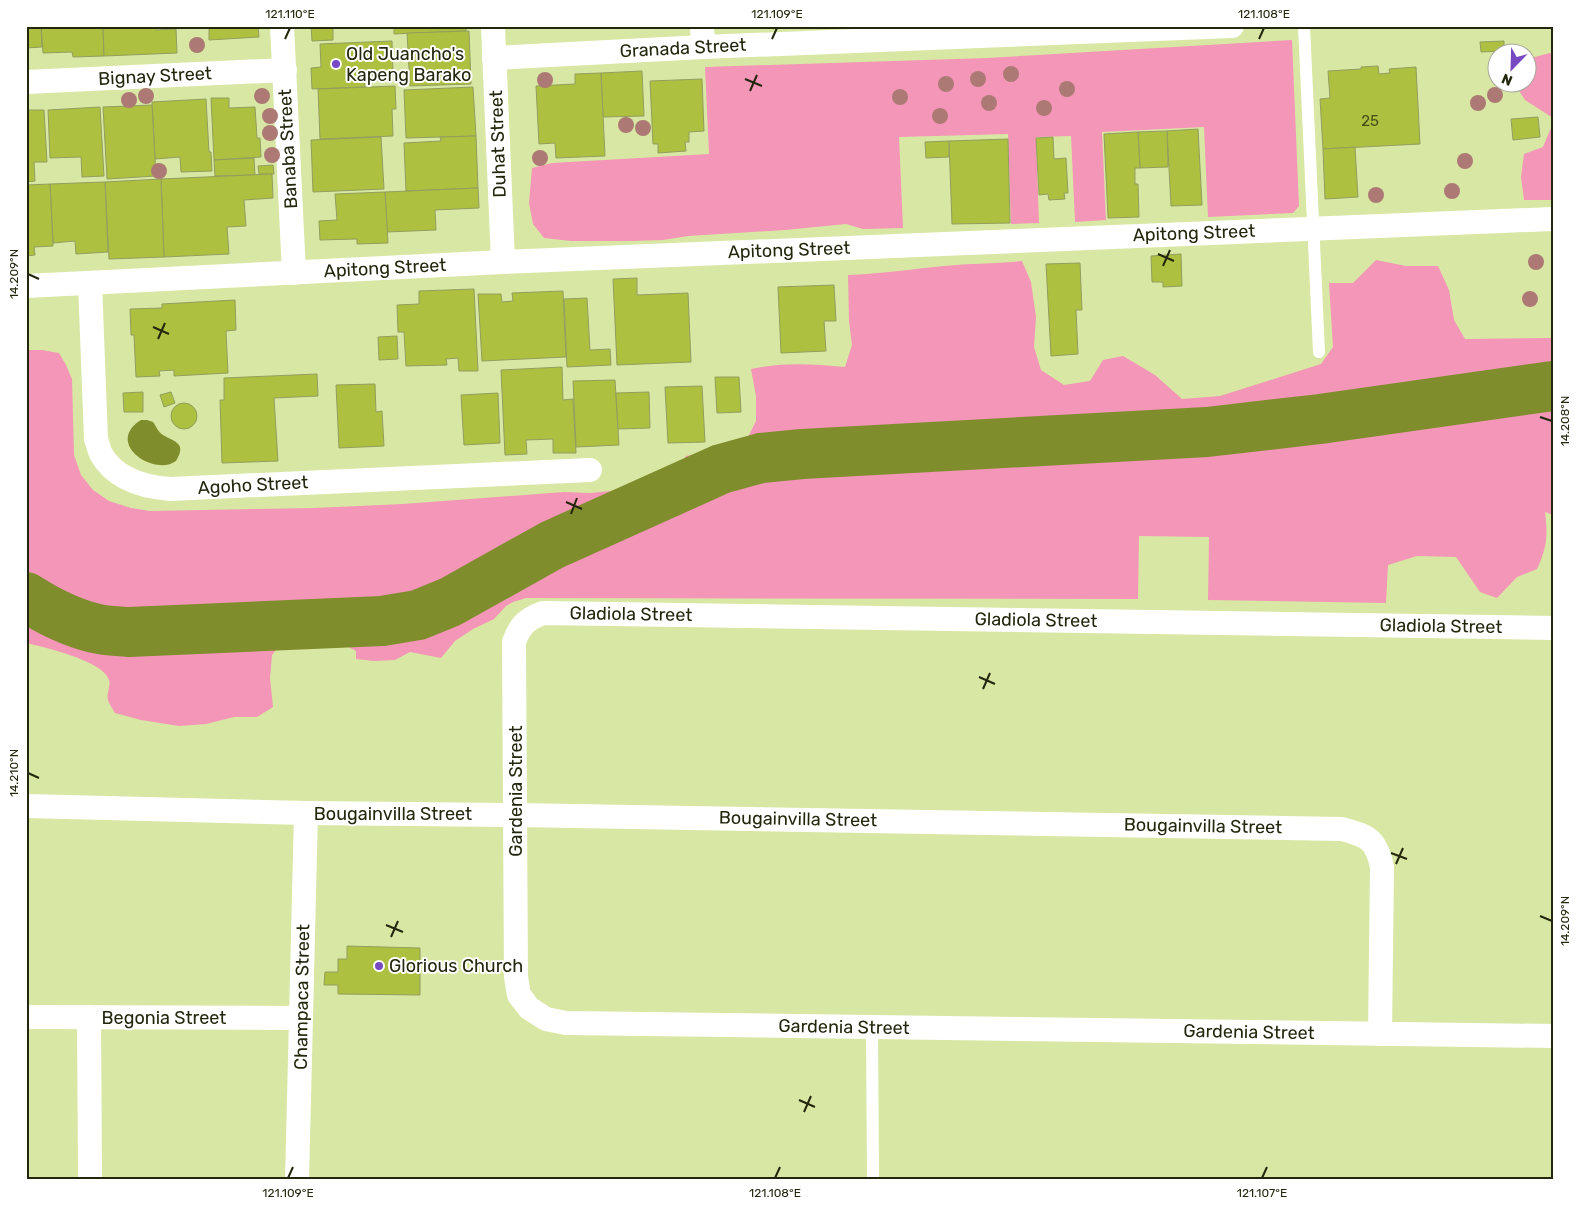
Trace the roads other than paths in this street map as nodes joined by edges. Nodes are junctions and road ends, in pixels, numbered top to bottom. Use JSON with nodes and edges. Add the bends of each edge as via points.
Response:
{"nodes":[{"id":1,"x":282,"y":26,"type":"edge"},
{"id":2,"x":493,"y":26,"type":"edge"},
{"id":3,"x":1232,"y":26,"type":"edge"},
{"id":4,"x":1304,"y":26,"type":"edge"},
{"id":5,"x":702,"y":36,"type":"edge"},
{"id":6,"x":494,"y":58,"type":"junction"},
{"id":7,"x":284,"y":70,"type":"junction"},
{"id":8,"x":26,"y":82,"type":"edge"},
{"id":9,"x":1553,"y":219,"type":"edge"},
{"id":10,"x":1313,"y":228,"type":"junction"},
{"id":11,"x":503,"y":262,"type":"junction"},
{"id":12,"x":294,"y":273,"type":"junction"},
{"id":13,"x":90,"y":283,"type":"junction"},
{"id":14,"x":26,"y":286,"type":"edge"},
{"id":15,"x":1319,"y":352,"type":"dead end"},
{"id":16,"x":590,"y":470,"type":"dead end"},
{"id":17,"x":522,"y":625,"type":"joint"},
{"id":18,"x":1553,"y":628,"type":"edge"},
{"id":19,"x":26,"y":806,"type":"edge"},
{"id":20,"x":306,"y":813,"type":"junction"},
{"id":21,"x":516,"y":814,"type":"junction"},
{"id":22,"x":26,"y":1017,"type":"edge"},
{"id":23,"x":89,"y":1017,"type":"junction"},
{"id":24,"x":301,"y":1018,"type":"junction"},
{"id":25,"x":872,"y":1028,"type":"junction"},
{"id":26,"x":1380,"y":1034,"type":"junction"},
{"id":27,"x":1553,"y":1036,"type":"edge"},
{"id":28,"x":90,"y":1180,"type":"edge"},
{"id":29,"x":297,"y":1180,"type":"edge"},
{"id":30,"x":873,"y":1180,"type":"edge"}],
"edges":[{"from":1,"to":7,"type":"street","name":"Banaba Street"},
{"from":2,"to":6,"type":"street","name":"Duhat Street"},
{"from":3,"to":5,"type":"street","name":"Granada Street"},
{"from":4,"to":10,"type":"lane"},
{"from":5,"to":6,"type":"street","name":"Granada Street"},
{"from":6,"to":11,"type":"street","name":"Duhat Street"},
{"from":7,"to":8,"type":"street","name":"Bignay Street"},
{"from":7,"to":12,"type":"street","name":"Banaba Street"},
{"from":9,"to":10,"type":"street","name":"Apitong Street"},
{"from":10,"to":11,"type":"street","name":"Apitong Street"},
{"from":10,"to":15,"type":"lane"},
{"from":11,"to":12,"type":"street","name":"Apitong Street"},
{"from":12,"to":13,"type":"street","name":"Apitong Street"},
{"from":13,"to":14,"type":"street","name":"Apitong Street"},
{"from":13,"to":16,"type":"street","name":"Agoho Street","via":[[96,439],[101,454],[111,467],[138,483],[170,489]]},
{"from":17,"to":18,"type":"street","name":"Gladiola Street","via":[[543,613]]},
{"from":17,"to":21,"type":"street","name":"Gardenia Street","via":[[514,642]]},
{"from":19,"to":20,"type":"street","name":"Bougainvilla Street"},
{"from":20,"to":21,"type":"street","name":"Bougainvilla Street"},
{"from":20,"to":24,"type":"street","name":"Champaca Street"},
{"from":21,"to":25,"type":"street","name":"Gardenia Street","via":[[516,977],[519,995],[529,1008],[546,1019],[566,1024]]},
{"from":21,"to":26,"type":"street","name":"Bougainvilla Street","via":[[1342,829],[1371,840],[1379,852],[1382,867]]},
{"from":22,"to":23,"type":"street","name":"Begonia Street"},
{"from":23,"to":24,"type":"street","name":"Begonia Street"},
{"from":23,"to":28,"type":"street"},
{"from":24,"to":29,"type":"street","name":"Champaca Street"},
{"from":25,"to":26,"type":"street","name":"Gardenia Street"},
{"from":25,"to":30,"type":"lane"},
{"from":26,"to":27,"type":"street","name":"Gardenia Street"}]}
